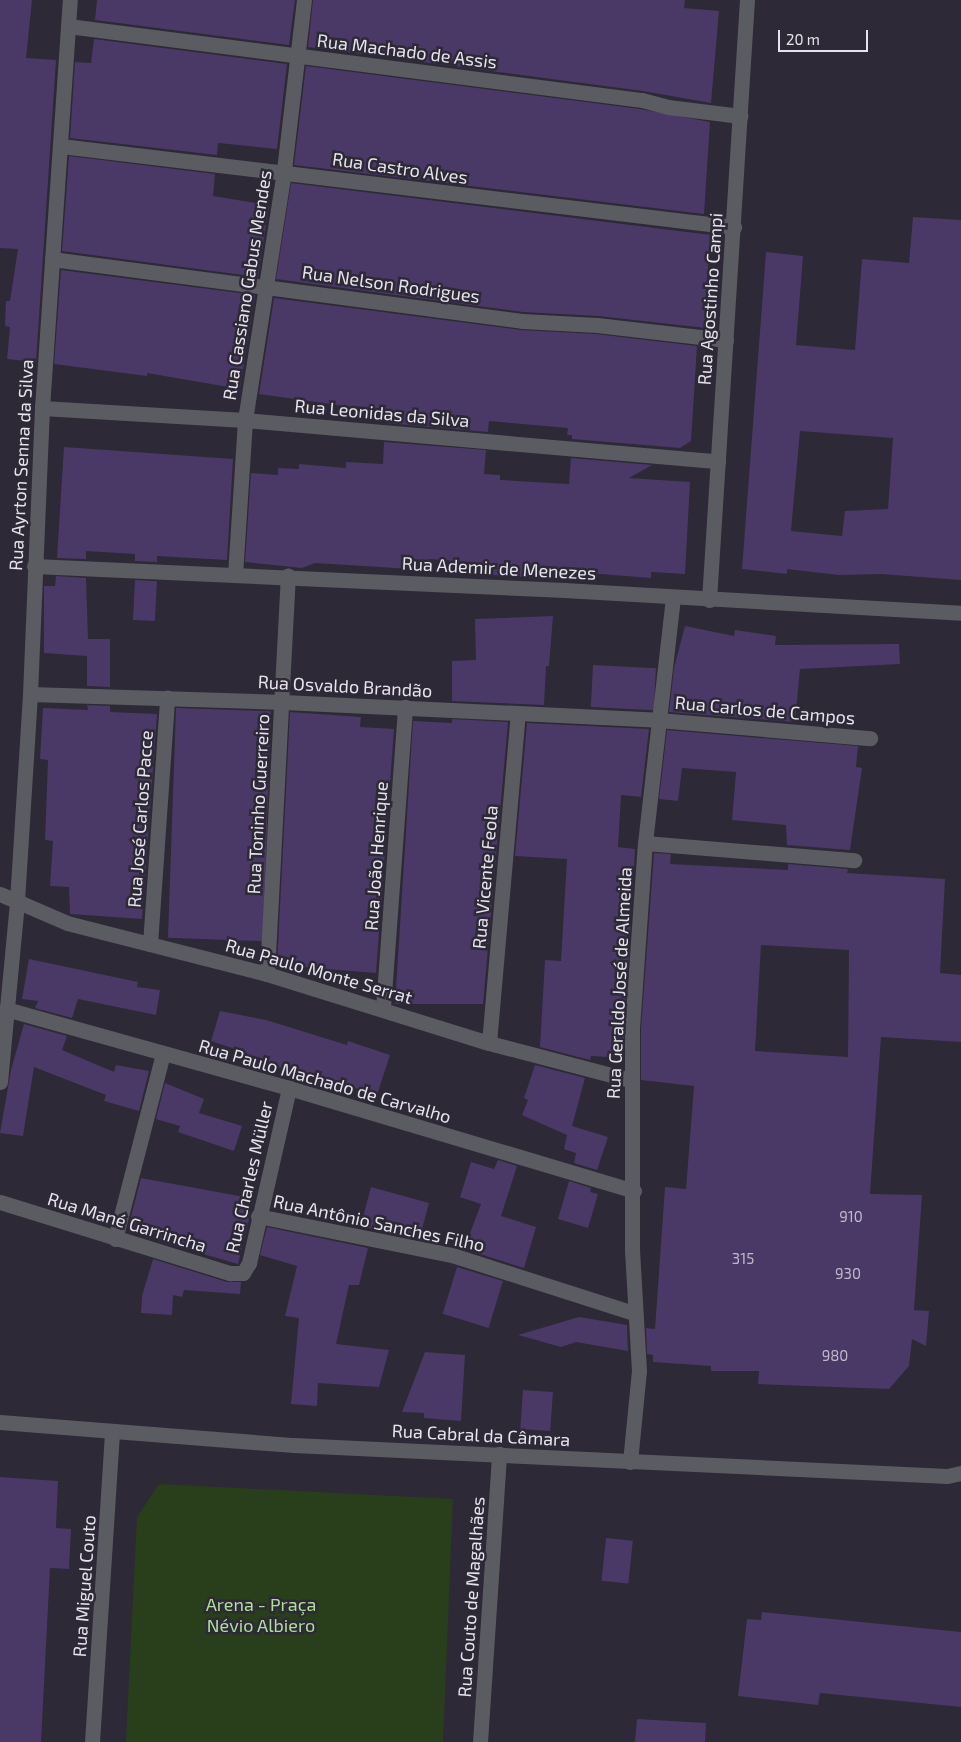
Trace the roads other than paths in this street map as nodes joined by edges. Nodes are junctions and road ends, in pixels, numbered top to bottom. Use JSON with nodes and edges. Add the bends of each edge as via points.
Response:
{"nodes":[{"id":1,"x":70,"y":0,"type":"edge"},
{"id":2,"x":304,"y":0,"type":"edge"},
{"id":3,"x":747,"y":0,"type":"edge"},
{"id":4,"x":68,"y":26,"type":"junction"},
{"id":5,"x":296,"y":55,"type":"junction"},
{"id":6,"x":740,"y":116,"type":"junction"},
{"id":7,"x":61,"y":146,"type":"junction"},
{"id":8,"x":284,"y":170,"type":"junction"},
{"id":9,"x":734,"y":227,"type":"junction"},
{"id":10,"x":52,"y":259,"type":"junction"},
{"id":11,"x":264,"y":286,"type":"junction"},
{"id":12,"x":726,"y":340,"type":"junction"},
{"id":13,"x":42,"y":408,"type":"junction"},
{"id":14,"x":246,"y":420,"type":"junction"},
{"id":15,"x":718,"y":461,"type":"junction"},
{"id":16,"x":34,"y":566,"type":"junction"},
{"id":17,"x":235,"y":575,"type":"junction"},
{"id":18,"x":288,"y":576,"type":"junction"},
{"id":19,"x":673,"y":598,"type":"junction"},
{"id":20,"x":709,"y":600,"type":"junction"},
{"id":21,"x":961,"y":613,"type":"edge"},
{"id":22,"x":30,"y":694,"type":"junction"},
{"id":23,"x":167,"y":698,"type":"junction"},
{"id":24,"x":283,"y":702,"type":"junction"},
{"id":25,"x":405,"y":708,"type":"junction"},
{"id":26,"x":518,"y":714,"type":"junction"},
{"id":27,"x":658,"y":720,"type":"junction"},
{"id":28,"x":870,"y":738,"type":"dead end"},
{"id":29,"x":645,"y":843,"type":"junction"},
{"id":30,"x":854,"y":860,"type":"dead end"},
{"id":31,"x":0,"y":894,"type":"edge"},
{"id":32,"x":17,"y":901,"type":"junction"},
{"id":33,"x":150,"y":944,"type":"junction"},
{"id":34,"x":267,"y":974,"type":"junction"},
{"id":35,"x":383,"y":1008,"type":"junction"},
{"id":36,"x":6,"y":1009,"type":"junction"},
{"id":37,"x":489,"y":1043,"type":"junction"},
{"id":38,"x":163,"y":1054,"type":"junction"},
{"id":39,"x":630,"y":1080,"type":"junction"},
{"id":40,"x":0,"y":1082,"type":"edge"},
{"id":41,"x":289,"y":1088,"type":"junction"},
{"id":42,"x":634,"y":1191,"type":"junction"},
{"id":43,"x":0,"y":1202,"type":"edge"},
{"id":44,"x":258,"y":1216,"type":"junction"},
{"id":45,"x":115,"y":1239,"type":"junction"},
{"id":46,"x":243,"y":1272,"type":"joint"},
{"id":47,"x":634,"y":1313,"type":"junction"},
{"id":48,"x":0,"y":1422,"type":"edge"},
{"id":49,"x":112,"y":1433,"type":"junction"},
{"id":50,"x":499,"y":1454,"type":"junction"},
{"id":51,"x":630,"y":1462,"type":"junction"},
{"id":52,"x":961,"y":1473,"type":"edge"},
{"id":53,"x":92,"y":1742,"type":"edge"},
{"id":54,"x":480,"y":1742,"type":"edge"}],
"edges":[{"from":1,"to":4,"type":"street","name":"Rua Ayrton Senna da Silva"},
{"from":2,"to":5,"type":"street","name":"Rua Cassiano Gabus Mendes"},
{"from":3,"to":6,"type":"street","name":"Rua Agostinho Campi"},
{"from":4,"to":5,"type":"street","name":"Rua Machado de Assis"},
{"from":4,"to":7,"type":"street","name":"Rua Ayrton Senna da Silva"},
{"from":5,"to":6,"type":"street","name":"Rua Machado de Assis","via":[[642,100],[668,107]]},
{"from":5,"to":8,"type":"street","name":"Rua Cassiano Gabus Mendes"},
{"from":6,"to":9,"type":"street","name":"Rua Agostinho Campi"},
{"from":7,"to":8,"type":"street","name":"Rua Castro Alves"},
{"from":7,"to":10,"type":"street","name":"Rua Ayrton Senna da Silva"},
{"from":8,"to":9,"type":"street","name":"Rua Castro Alves","via":[[446,195]]},
{"from":8,"to":11,"type":"street","name":"Rua Cassiano Gabus Mendes"},
{"from":9,"to":12,"type":"street","name":"Rua Agostinho Campi"},
{"from":10,"to":11,"type":"street","name":"Rua Nelson Rodrigues"},
{"from":10,"to":13,"type":"street","name":"Rua Ayrton Senna da Silva"},
{"from":11,"to":12,"type":"street","name":"Rua Nelson Rodrigues","via":[[522,321],[597,325]]},
{"from":11,"to":14,"type":"street","name":"Rua Cassiano Gabus Mendes"},
{"from":12,"to":15,"type":"street","name":"Rua Agostinho Campi"},
{"from":13,"to":14,"type":"street","name":"Rua Leonidas da Silva"},
{"from":13,"to":16,"type":"street","name":"Rua Ayrton Senna da Silva"},
{"from":14,"to":15,"type":"street","name":"Rua Leonidas da Silva"},
{"from":14,"to":17,"type":"street","name":"Rua Cassiano Gabus Mendes"},
{"from":15,"to":20,"type":"street","name":"Rua Agostinho Campi"},
{"from":16,"to":17,"type":"street","name":"Rua Ademir de Menezes"},
{"from":16,"to":22,"type":"street","name":"Rua Ayrton Senna da Silva"},
{"from":17,"to":18,"type":"street","name":"Rua Ademir de Menezes"},
{"from":18,"to":19,"type":"street","name":"Rua Ademir de Menezes"},
{"from":18,"to":24,"type":"street","name":"Rua Toninho Guerreiro"},
{"from":19,"to":20,"type":"street","name":"Rua Ademir de Menezes"},
{"from":19,"to":27,"type":"street","name":"Rua Geraldo José de Almeida"},
{"from":20,"to":21,"type":"street","name":"Rua Ademir de Menezes"},
{"from":22,"to":23,"type":"street","name":"Rua Osvaldo Brandão"},
{"from":22,"to":32,"type":"street","name":"Rua Ayrton Senna da Silva"},
{"from":23,"to":24,"type":"street","name":"Rua Osvaldo Brandão"},
{"from":23,"to":33,"type":"street","name":"Rua José Carlos Pacce"},
{"from":24,"to":25,"type":"street","name":"Rua Osvaldo Brandão"},
{"from":24,"to":34,"type":"street","name":"Rua Toninho Guerreiro"},
{"from":25,"to":26,"type":"street","name":"Rua Osvaldo Brandão"},
{"from":25,"to":35,"type":"street","name":"Rua João Henrique"},
{"from":26,"to":27,"type":"street","name":"Rua Osvaldo Brandão"},
{"from":26,"to":37,"type":"street","name":"Rua Vicente Feola"},
{"from":27,"to":28,"type":"street","name":"Rua Carlos de Campos"},
{"from":27,"to":29,"type":"street","name":"Rua Geraldo José de Almeida"},
{"from":29,"to":30,"type":"street"},
{"from":29,"to":39,"type":"street","name":"Rua Geraldo José de Almeida"},
{"from":31,"to":32,"type":"street","name":"Rua Paulo Monte Serrat"},
{"from":32,"to":33,"type":"street","name":"Rua Paulo Monte Serrat","via":[[67,923]]},
{"from":32,"to":36,"type":"street","name":"Rua Ayrton Senna da Silva"},
{"from":33,"to":34,"type":"street","name":"Rua Paulo Monte Serrat"},
{"from":34,"to":35,"type":"street","name":"Rua Paulo Monte Serrat"},
{"from":35,"to":37,"type":"street","name":"Rua Paulo Monte Serrat"},
{"from":36,"to":38,"type":"street","name":"Rua Paulo Machado de Carvalho"},
{"from":36,"to":40,"type":"street","name":"Rua Ayrton Senna da Silva"},
{"from":37,"to":39,"type":"street","name":"Rua Paulo Monte Serrat"},
{"from":38,"to":41,"type":"street","name":"Rua Paulo Machado de Carvalho"},
{"from":38,"to":45,"type":"street"},
{"from":39,"to":42,"type":"street","name":"Rua Geraldo José de Almeida"},
{"from":41,"to":42,"type":"street","name":"Rua Paulo Machado de Carvalho"},
{"from":41,"to":44,"type":"street","name":"Rua Charles Müller"},
{"from":42,"to":47,"type":"street","name":"Rua Geraldo José de Almeida"},
{"from":43,"to":45,"type":"street","name":"Rua Mané Garrincha"},
{"from":44,"to":46,"type":"street","name":"Rua Charles Müller","via":[[249,1263]]},
{"from":44,"to":47,"type":"street","name":"Rua Antônio Sanches Filho","via":[[452,1255]]},
{"from":45,"to":46,"type":"street","name":"Rua Mané Garrincha","via":[[230,1273]]},
{"from":47,"to":51,"type":"street","name":"Rua Geraldo José de Almeida","via":[[639,1371]]},
{"from":48,"to":49,"type":"street","name":"Rua Cabral da Câmara"},
{"from":49,"to":50,"type":"street","name":"Rua Cabral da Câmara","via":[[284,1445]]},
{"from":49,"to":53,"type":"street","name":"Rua Miguel Couto"},
{"from":50,"to":51,"type":"street","name":"Rua Cabral da Câmara"},
{"from":50,"to":54,"type":"street","name":"Rua Couto de Magalhães"},
{"from":51,"to":52,"type":"street","name":"Rua Cabral da Câmara","via":[[947,1476]]}]}
